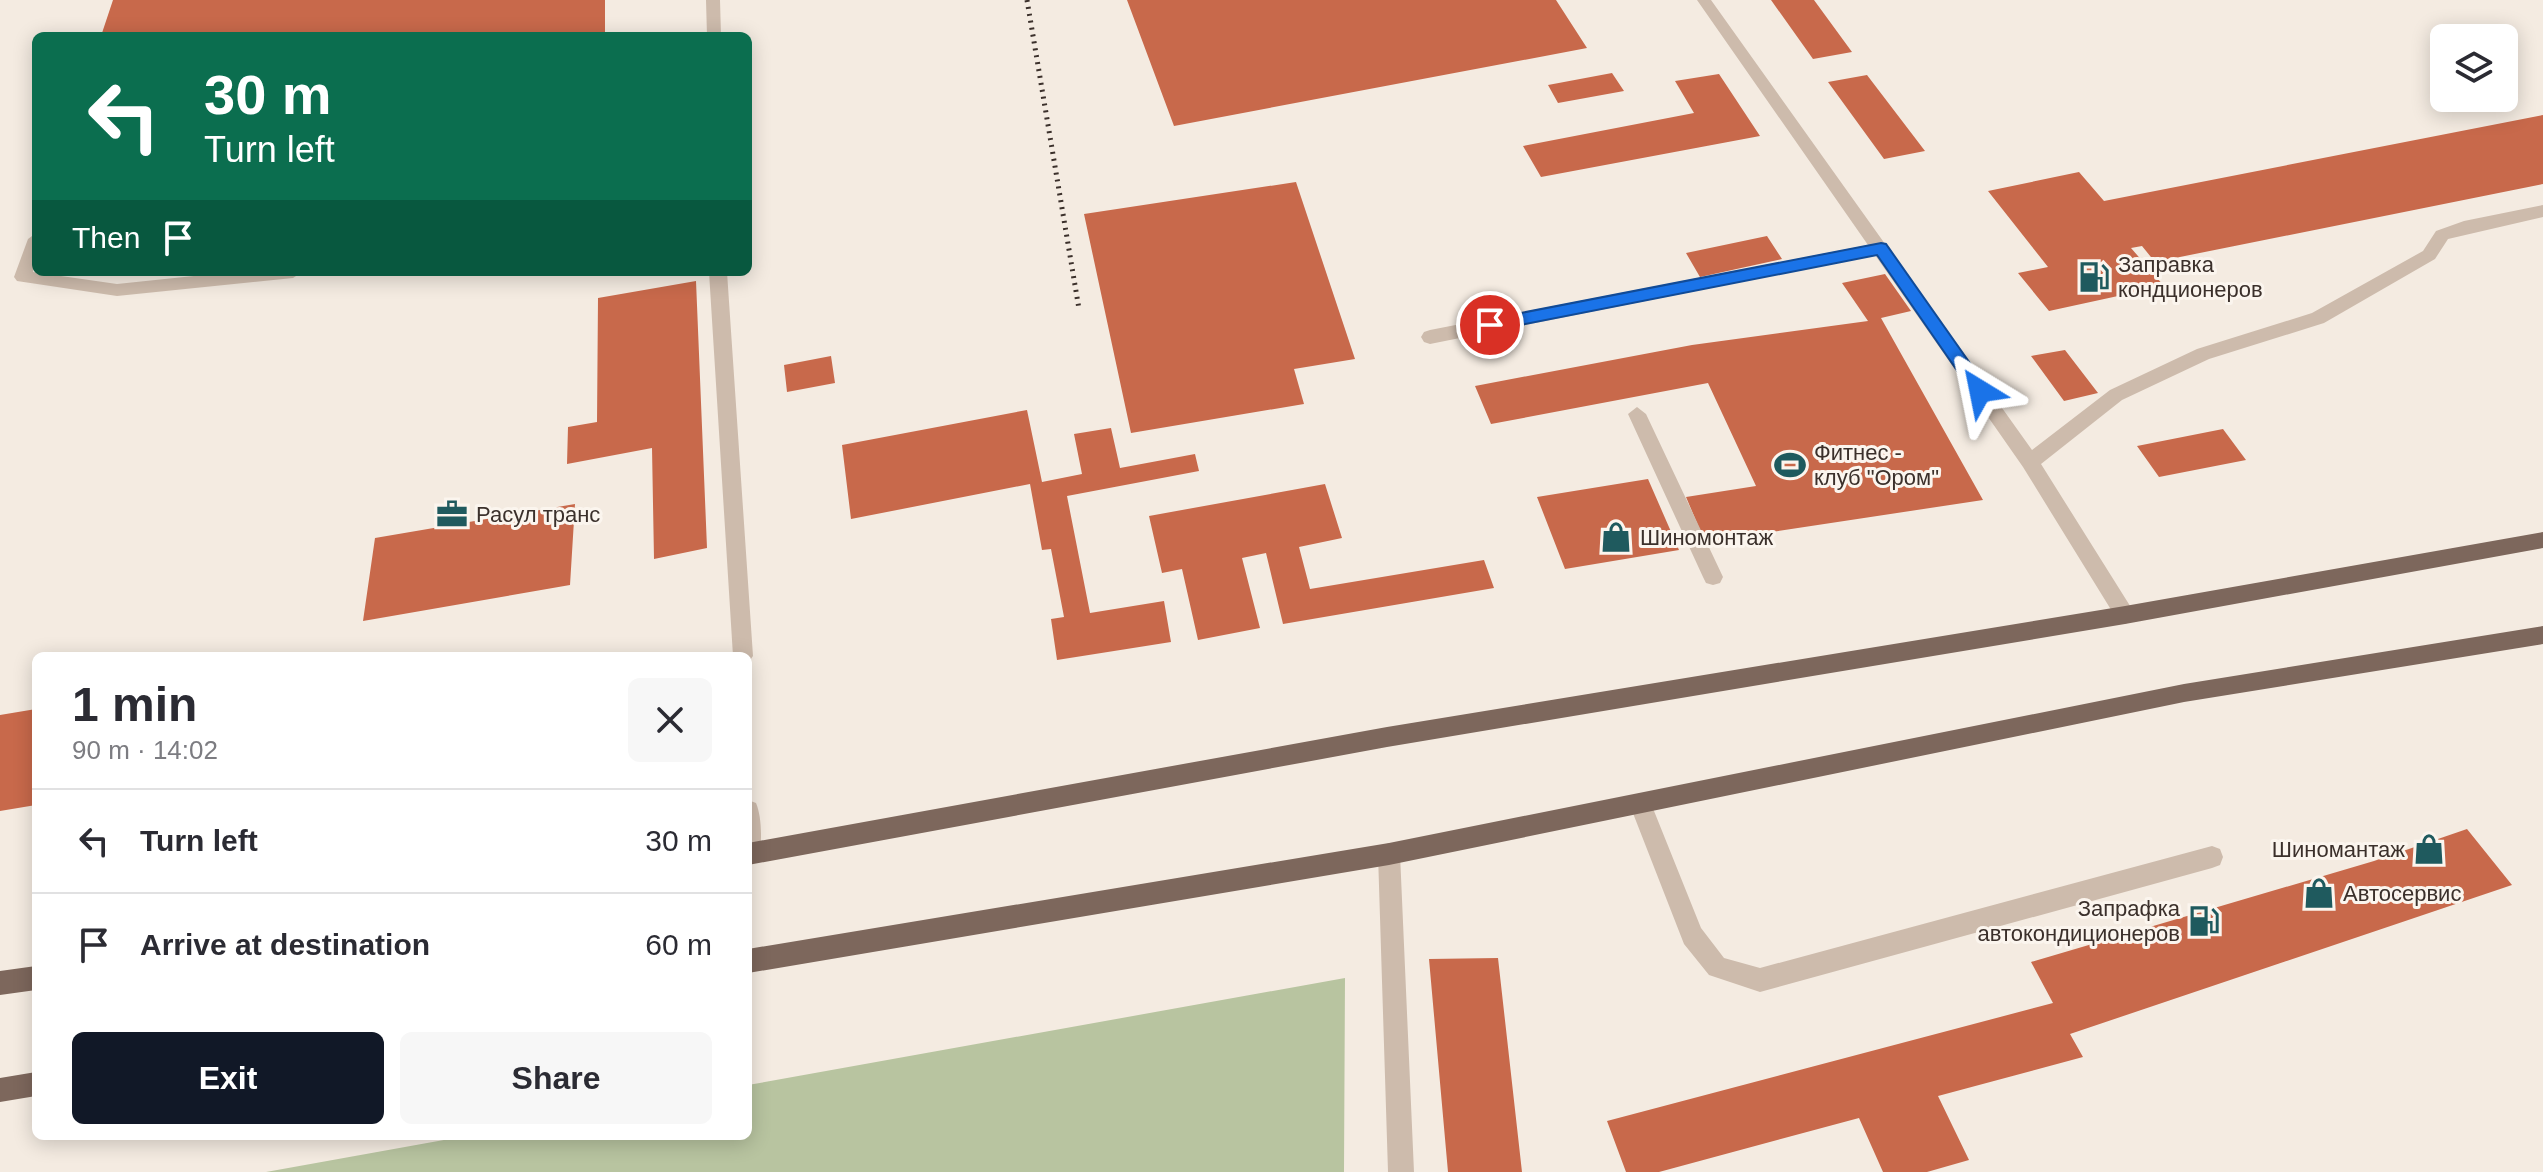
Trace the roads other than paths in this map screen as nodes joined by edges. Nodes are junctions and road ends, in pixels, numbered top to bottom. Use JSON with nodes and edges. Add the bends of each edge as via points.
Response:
{"nodes":[{"id":1,"x":713,"y":0,"type":"edge"},
{"id":2,"x":1704,"y":0,"type":"edge"},
{"id":3,"x":714,"y":32,"type":"edge"},
{"id":4,"x":2543,"y":211,"type":"edge"},
{"id":5,"x":1881,"y":248,"type":"junction"},
{"id":6,"x":32,"y":251,"type":"edge"},
{"id":7,"x":254,"y":276,"type":"edge"},
{"id":8,"x":718,"y":276,"type":"edge"},
{"id":9,"x":1430,"y":337,"type":"dead end"},
{"id":10,"x":1637,"y":414,"type":"dead end"},
{"id":11,"x":2030,"y":462,"type":"junction"},
{"id":12,"x":2543,"y":540,"type":"edge"},
{"id":13,"x":1713,"y":577,"type":"dead end"},
{"id":14,"x":2125,"y":615,"type":"junction"},
{"id":15,"x":2543,"y":635,"type":"edge"},
{"id":16,"x":743,"y":652,"type":"edge"},
{"id":17,"x":1640,"y":803,"type":"junction"},
{"id":18,"x":752,"y":853,"type":"edge"},
{"id":19,"x":1389,"y":854,"type":"junction"},
{"id":20,"x":2212,"y":857,"type":"dead end"},
{"id":21,"x":752,"y":960,"type":"edge"},
{"id":22,"x":32,"y":979,"type":"edge"},
{"id":23,"x":0,"y":983,"type":"edge"},
{"id":24,"x":32,"y":1085,"type":"edge"},
{"id":25,"x":0,"y":1090,"type":"edge"},
{"id":26,"x":1401,"y":1172,"type":"edge"}],
"edges":[{"from":1,"to":3,"type":"street"},
{"from":2,"to":5,"type":"street"},
{"from":4,"to":11,"type":"street","via":[[2442,235],[2429,255],[2318,318],[2203,354],[2116,395]]},
{"from":5,"to":9,"type":"street"},
{"from":5,"to":11,"type":"street"},
{"from":6,"to":7,"type":"street","via":[[23,277],[117,290]]},
{"from":8,"to":16,"type":"street"},
{"from":10,"to":13,"type":"street"},
{"from":11,"to":14,"type":"street"},
{"from":12,"to":14,"type":"main road"},
{"from":14,"to":18,"type":"main road","via":[[1387,737]]},
{"from":15,"to":17,"type":"main road","via":[[2184,693]]},
{"from":17,"to":19,"type":"main road"},
{"from":17,"to":20,"type":"street","via":[[1692,936],[1717,967],[1760,980]]},
{"from":19,"to":21,"type":"main road"},
{"from":19,"to":26,"type":"street"},
{"from":22,"to":23,"type":"main road"},
{"from":24,"to":25,"type":"main road"}]}
